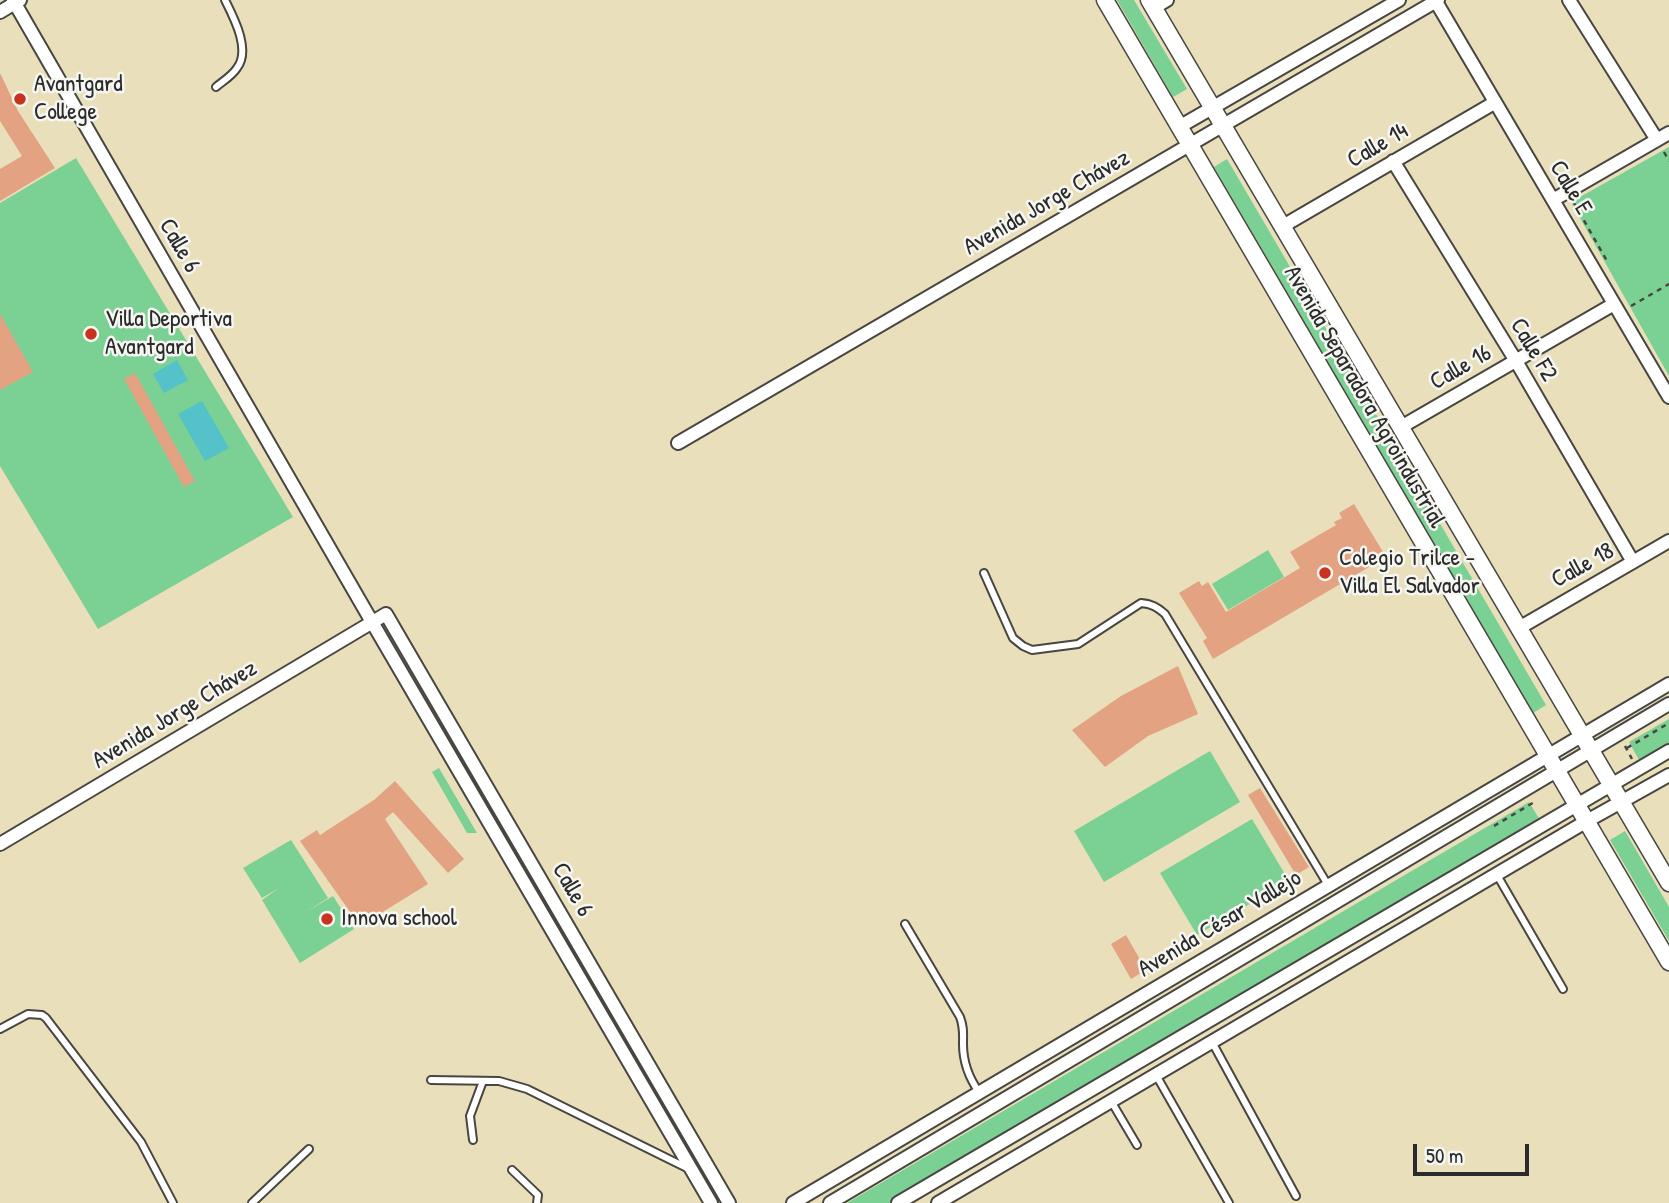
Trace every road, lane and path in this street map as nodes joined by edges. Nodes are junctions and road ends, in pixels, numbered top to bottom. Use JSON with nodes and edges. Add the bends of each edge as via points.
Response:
{"nodes":[{"id":1,"x":225,"y":0,"type":"edge"},
{"id":2,"x":1105,"y":0,"type":"edge"},
{"id":3,"x":1399,"y":0,"type":"edge"},
{"id":4,"x":1436,"y":0,"type":"edge"},
{"id":5,"x":1569,"y":0,"type":"edge"},
{"id":6,"x":16,"y":1,"type":"edge"},
{"id":7,"x":1157,"y":3,"type":"edge"},
{"id":8,"x":0,"y":12,"type":"edge"},
{"id":9,"x":216,"y":87,"type":"dead end"},
{"id":10,"x":1494,"y":103,"type":"junction"},
{"id":11,"x":1213,"y":107,"type":"junction"},
{"id":12,"x":1223,"y":125,"type":"junction"},
{"id":13,"x":1179,"y":127,"type":"junction"},
{"id":14,"x":1669,"y":133,"type":"edge"},
{"id":15,"x":1657,"y":140,"type":"junction"},
{"id":16,"x":1189,"y":145,"type":"junction"},
{"id":17,"x":1393,"y":161,"type":"junction"},
{"id":18,"x":1553,"y":200,"type":"junction"},
{"id":19,"x":1283,"y":226,"type":"junction"},
{"id":20,"x":1669,"y":284,"type":"edge"},
{"id":21,"x":1617,"y":309,"type":"junction"},
{"id":22,"x":1516,"y":361,"type":"junction"},
{"id":23,"x":1669,"y":397,"type":"edge"},
{"id":24,"x":1401,"y":427,"type":"junction"},
{"id":25,"x":678,"y":443,"type":"dead end"},
{"id":26,"x":1669,"y":541,"type":"edge"},
{"id":27,"x":1633,"y":562,"type":"junction"},
{"id":28,"x":984,"y":573,"type":"dead end"},
{"id":29,"x":372,"y":622,"type":"junction"},
{"id":30,"x":1519,"y":628,"type":"junction"},
{"id":31,"x":1669,"y":684,"type":"edge"},
{"id":32,"x":1669,"y":704,"type":"edge"},
{"id":33,"x":442,"y":710,"type":"junction"},
{"id":34,"x":428,"y":718,"type":"junction"},
{"id":35,"x":1669,"y":723,"type":"edge"},
{"id":36,"x":1618,"y":734,"type":"junction"},
{"id":37,"x":1581,"y":736,"type":"junction"},
{"id":38,"x":1626,"y":748,"type":"junction"},
{"id":39,"x":1591,"y":750,"type":"junction"},
{"id":40,"x":1669,"y":751,"type":"edge"},
{"id":41,"x":1548,"y":755,"type":"junction"},
{"id":42,"x":1638,"y":768,"type":"junction"},
{"id":43,"x":1556,"y":770,"type":"junction"},
{"id":44,"x":1669,"y":775,"type":"edge"},
{"id":45,"x":1611,"y":784,"type":"junction"},
{"id":46,"x":1528,"y":787,"type":"junction"},
{"id":47,"x":1621,"y":802,"type":"junction"},
{"id":48,"x":1576,"y":804,"type":"junction"},
{"id":49,"x":1548,"y":821,"type":"junction"},
{"id":50,"x":1587,"y":821,"type":"junction"},
{"id":51,"x":0,"y":844,"type":"edge"},
{"id":52,"x":1497,"y":874,"type":"junction"},
{"id":53,"x":1669,"y":883,"type":"edge"},
{"id":54,"x":1328,"y":885,"type":"junction"},
{"id":55,"x":560,"y":912,"type":"junction"},
{"id":56,"x":545,"y":920,"type":"junction"},
{"id":57,"x":905,"y":924,"type":"dead end"},
{"id":58,"x":1669,"y":962,"type":"edge"},
{"id":59,"x":1563,"y":989,"type":"dead end"},
{"id":60,"x":0,"y":1029,"type":"edge"},
{"id":61,"x":633,"y":1038,"type":"junction"},
{"id":62,"x":1212,"y":1042,"type":"junction"},
{"id":63,"x":619,"y":1046,"type":"junction"},
{"id":64,"x":1156,"y":1075,"type":"junction"},
{"id":65,"x":431,"y":1080,"type":"dead end"},
{"id":66,"x":483,"y":1081,"type":"junction"},
{"id":67,"x":979,"y":1092,"type":"junction"},
{"id":68,"x":1111,"y":1101,"type":"junction"},
{"id":69,"x":473,"y":1140,"type":"dead end"},
{"id":70,"x":693,"y":1141,"type":"junction"},
{"id":71,"x":1137,"y":1145,"type":"dead end"},
{"id":72,"x":309,"y":1149,"type":"dead end"},
{"id":73,"x":679,"y":1149,"type":"junction"},
{"id":74,"x":512,"y":1170,"type":"dead end"},
{"id":75,"x":692,"y":1171,"type":"junction"},
{"id":76,"x":722,"y":1190,"type":"junction"},
{"id":77,"x":1296,"y":1196,"type":"dead end"},
{"id":78,"x":709,"y":1201,"type":"edge"},
{"id":79,"x":173,"y":1203,"type":"edge"},
{"id":80,"x":252,"y":1203,"type":"edge"},
{"id":81,"x":537,"y":1203,"type":"edge"},
{"id":82,"x":729,"y":1203,"type":"edge"},
{"id":83,"x":793,"y":1203,"type":"edge"},
{"id":84,"x":830,"y":1203,"type":"edge"},
{"id":85,"x":898,"y":1203,"type":"edge"},
{"id":86,"x":939,"y":1203,"type":"edge"},
{"id":87,"x":1228,"y":1203,"type":"edge"}],
"edges":[{"from":1,"to":9,"type":"lane","via":[[242,52],[236,69]]},
{"from":2,"to":13,"type":"street","name":"Avenida Separadora Agroindustrial"},
{"from":3,"to":11,"type":"street"},
{"from":4,"to":10,"type":"street","name":"Calle E"},
{"from":4,"to":12,"type":"street","name":"Avenida Jorge Chávez"},
{"from":5,"to":15,"type":"street"},
{"from":6,"to":8,"type":"street"},
{"from":6,"to":29,"type":"street","name":"Calle 6"},
{"from":7,"to":11,"type":"street","name":"Avenida Separadora Agroindustrial"},
{"from":10,"to":17,"type":"street","name":"Calle 14"},
{"from":10,"to":18,"type":"street","name":"Calle E"},
{"from":11,"to":12,"type":"street","name":"Avenida Separadora Agroindustrial"},
{"from":11,"to":13,"type":"street"},
{"from":12,"to":16,"type":"street","name":"Avenida Jorge Chávez"},
{"from":12,"to":19,"type":"street","name":"Avenida Separadora Agroindustrial"},
{"from":13,"to":16,"type":"street","name":"Avenida Separadora Agroindustrial"},
{"from":14,"to":15,"type":"street"},
{"from":15,"to":18,"type":"street"},
{"from":16,"to":25,"type":"street","name":"Avenida Jorge Chávez"},
{"from":16,"to":41,"type":"street","name":"Avenida Separadora Agroindustrial"},
{"from":17,"to":19,"type":"street","name":"Calle 14"},
{"from":17,"to":22,"type":"street","name":"Calle F2"},
{"from":18,"to":21,"type":"street","name":"Calle E"},
{"from":19,"to":24,"type":"street","name":"Avenida Separadora Agroindustrial"},
{"from":20,"to":21,"type":"path"},
{"from":21,"to":22,"type":"street","name":"Calle 16"},
{"from":21,"to":23,"type":"street","name":"Calle E"},
{"from":22,"to":24,"type":"street","name":"Calle 16"},
{"from":22,"to":27,"type":"street","name":"Calle F2"},
{"from":24,"to":30,"type":"street","name":"Avenida Separadora Agroindustrial"},
{"from":26,"to":27,"type":"street","name":"Calle 18"},
{"from":27,"to":30,"type":"street","name":"Calle 18"},
{"from":28,"to":54,"type":"lane","via":[[1013,638],[1032,650],[1078,644],[1141,603],[1159,608]]},
{"from":29,"to":33,"type":"street","name":"Calle 6","via":[[388,615]]},
{"from":29,"to":34,"type":"street","name":"Calle 6"},
{"from":29,"to":51,"type":"street","name":"Avenida Jorge Chávez"},
{"from":30,"to":37,"type":"street","name":"Avenida Separadora Agroindustrial"},
{"from":31,"to":37,"type":"street","name":"Avenida César Vallejo"},
{"from":32,"to":36,"type":"street","name":"Avenida César Vallejo"},
{"from":33,"to":34,"type":"street"},
{"from":33,"to":55,"type":"street","name":"Calle 6"},
{"from":34,"to":56,"type":"street","name":"Calle 6"},
{"from":35,"to":38,"type":"path"},
{"from":36,"to":38,"type":"path"},
{"from":36,"to":39,"type":"street","name":"Avenida César Vallejo"},
{"from":37,"to":39,"type":"street","name":"Avenida Separadora Agroindustrial"},
{"from":37,"to":41,"type":"street","name":"Avenida César Vallejo"},
{"from":38,"to":42,"type":"path"},
{"from":39,"to":43,"type":"street","name":"Avenida César Vallejo"},
{"from":39,"to":45,"type":"street","name":"Avenida Separadora Agroindustrial"},
{"from":40,"to":42,"type":"street"},
{"from":41,"to":43,"type":"street","name":"Avenida Separadora Agroindustrial"},
{"from":41,"to":54,"type":"street","name":"Avenida César Vallejo"},
{"from":42,"to":45,"type":"street"},
{"from":43,"to":46,"type":"street","name":"Avenida César Vallejo"},
{"from":43,"to":48,"type":"street","name":"Avenida Separadora Agroindustrial"},
{"from":44,"to":47,"type":"street"},
{"from":45,"to":47,"type":"street","name":"Avenida Separadora Agroindustrial"},
{"from":45,"to":48,"type":"street"},
{"from":46,"to":49,"type":"path"},
{"from":46,"to":84,"type":"street","name":"Avenida César Vallejo"},
{"from":47,"to":50,"type":"street"},
{"from":47,"to":53,"type":"street","name":"Avenida Separadora Agroindustrial"},
{"from":48,"to":49,"type":"street"},
{"from":48,"to":50,"type":"street","name":"Avenida Separadora Agroindustrial"},
{"from":49,"to":85,"type":"street"},
{"from":50,"to":52,"type":"street"},
{"from":50,"to":58,"type":"street","name":"Avenida Separadora Agroindustrial"},
{"from":52,"to":59,"type":"lane"},
{"from":52,"to":62,"type":"street"},
{"from":54,"to":67,"type":"street","name":"Avenida César Vallejo"},
{"from":55,"to":56,"type":"street"},
{"from":55,"to":61,"type":"street","name":"Calle 6"},
{"from":56,"to":63,"type":"street","name":"Calle 6"},
{"from":57,"to":67,"type":"lane","via":[[960,1017],[969,1077]]},
{"from":60,"to":79,"type":"lane","via":[[28,1014],[46,1018],[141,1142]]},
{"from":61,"to":63,"type":"street"},
{"from":61,"to":70,"type":"street","name":"Calle 6"},
{"from":62,"to":64,"type":"street"},
{"from":62,"to":77,"type":"lane"},
{"from":63,"to":73,"type":"street","name":"Calle 6"},
{"from":64,"to":68,"type":"street"},
{"from":64,"to":87,"type":"lane"},
{"from":65,"to":66,"type":"lane"},
{"from":66,"to":69,"type":"lane","via":[[470,1116]]},
{"from":66,"to":75,"type":"lane","via":[[527,1089]]},
{"from":67,"to":83,"type":"street","name":"Avenida César Vallejo"},
{"from":68,"to":71,"type":"lane"},
{"from":68,"to":86,"type":"street"},
{"from":70,"to":73,"type":"street"},
{"from":70,"to":76,"type":"street","name":"Calle 6"},
{"from":72,"to":80,"type":"lane"},
{"from":73,"to":75,"type":"street","name":"Calle 6"},
{"from":74,"to":81,"type":"lane","via":[[538,1195]]},
{"from":75,"to":78,"type":"street","name":"Calle 6"},
{"from":76,"to":78,"type":"street"},
{"from":76,"to":82,"type":"street","name":"Calle 6"}]}
